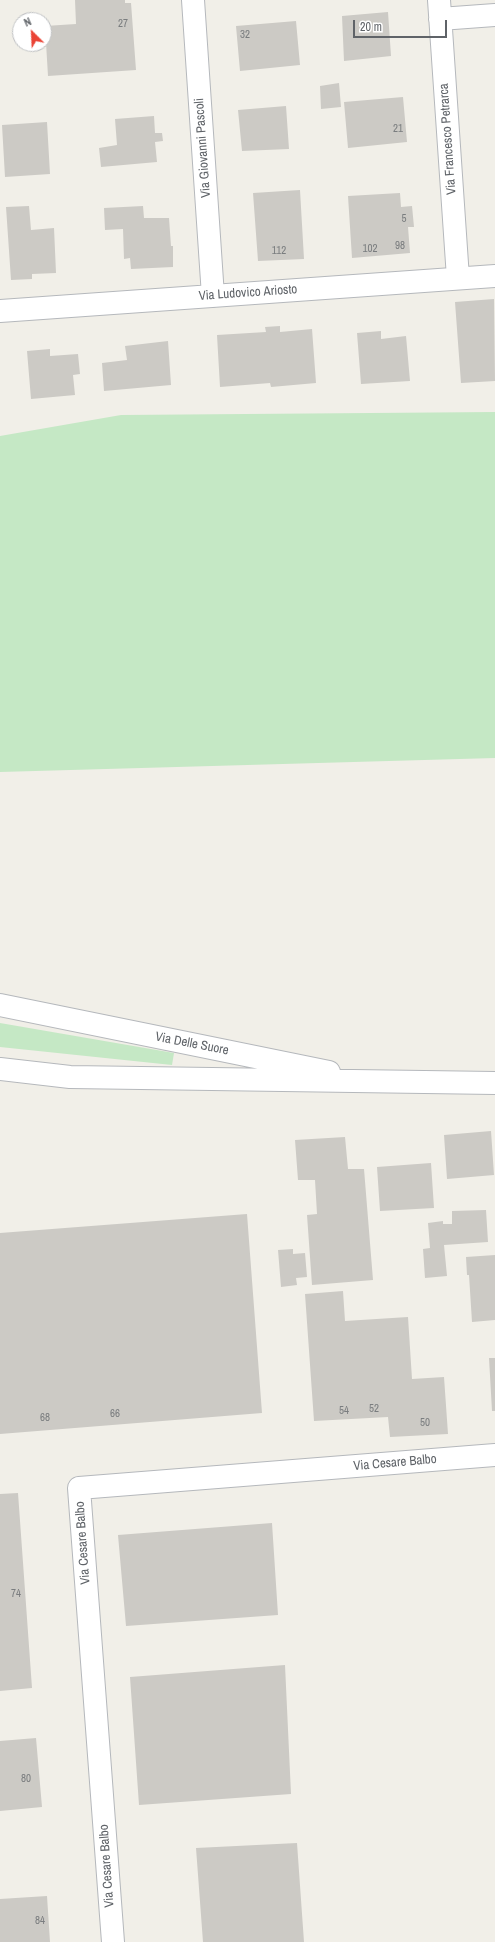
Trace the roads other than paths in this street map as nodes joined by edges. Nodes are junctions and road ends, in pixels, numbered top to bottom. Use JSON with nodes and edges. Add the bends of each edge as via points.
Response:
{"nodes":[{"id":1,"x":193,"y":0,"type":"edge"},
{"id":2,"x":440,"y":10,"type":"edge"},
{"id":3,"x":495,"y":15,"type":"edge"},
{"id":4,"x":495,"y":276,"type":"edge"},
{"id":5,"x":458,"y":278,"type":"junction"},
{"id":6,"x":213,"y":296,"type":"junction"},
{"id":7,"x":0,"y":311,"type":"edge"},
{"id":8,"x":0,"y":1005,"type":"edge"},
{"id":9,"x":0,"y":1069,"type":"edge"},
{"id":10,"x":383,"y":1082,"type":"junction"},
{"id":11,"x":495,"y":1083,"type":"edge"},
{"id":12,"x":495,"y":1455,"type":"edge"},
{"id":13,"x":113,"y":1942,"type":"edge"}],
"edges":[{"from":1,"to":6,"type":"street","name":"Via Giovanni Pascoli"},
{"from":2,"to":3,"type":"street"},
{"from":2,"to":5,"type":"street","name":"Via Francesco Petrarca"},
{"from":4,"to":5,"type":"street","name":"Via Ludovico Ariosto"},
{"from":5,"to":6,"type":"street","name":"Via Ludovico Ariosto"},
{"from":6,"to":7,"type":"street","name":"Via Ludovico Ariosto"},
{"from":8,"to":10,"type":"street","name":"Via Delle Suore"},
{"from":9,"to":10,"type":"street","name":"Via Delle Suore","via":[[70,1077]]},
{"from":10,"to":11,"type":"street","name":"Via Delle Suore"},
{"from":12,"to":13,"type":"street","name":"Via Cesare Balbo","via":[[79,1488]]}]}
